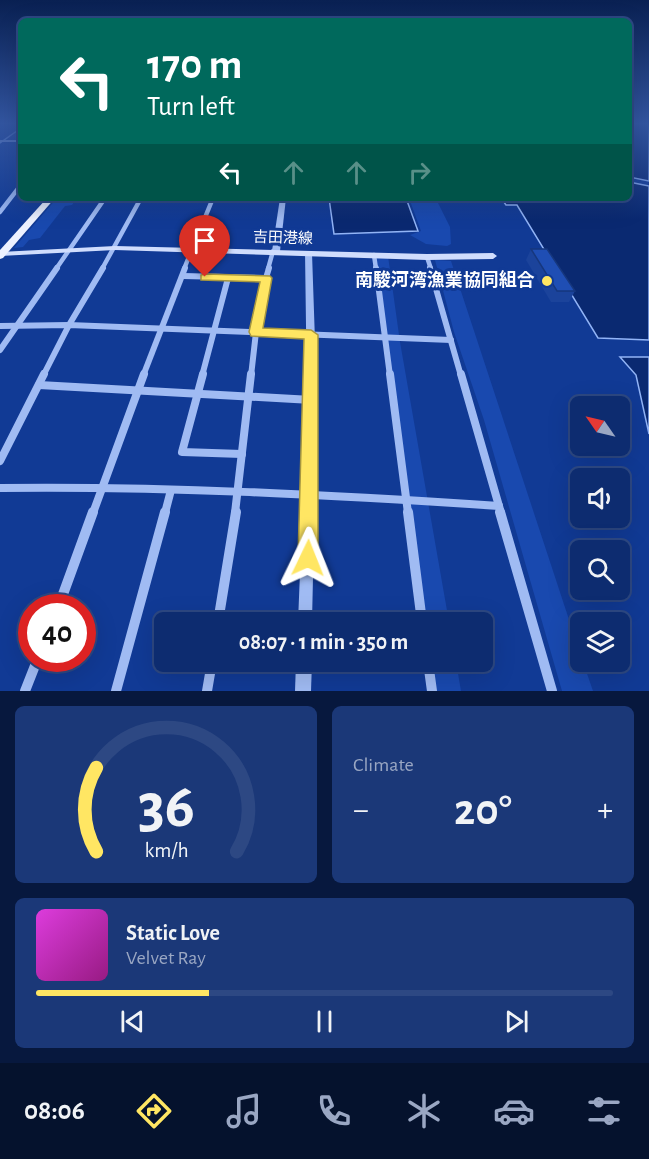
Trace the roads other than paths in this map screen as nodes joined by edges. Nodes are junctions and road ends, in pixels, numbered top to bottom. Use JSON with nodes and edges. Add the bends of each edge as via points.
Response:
{"nodes":[{"id":1,"x":18,"y":189,"type":"edge"},
{"id":2,"x":39,"y":201,"type":"edge"},
{"id":3,"x":48,"y":201,"type":"edge"},
{"id":4,"x":103,"y":201,"type":"edge"},
{"id":5,"x":139,"y":201,"type":"edge"},
{"id":6,"x":212,"y":201,"type":"edge"},
{"id":7,"x":282,"y":201,"type":"edge"},
{"id":8,"x":0,"y":212,"type":"edge"},
{"id":9,"x":0,"y":244,"type":"edge"},
{"id":10,"x":115,"y":248,"type":"junction"},
{"id":11,"x":193,"y":249,"type":"junction"},
{"id":12,"x":70,"y":250,"type":"junction"},
{"id":13,"x":274,"y":251,"type":"junction"},
{"id":14,"x":309,"y":253,"type":"junction"},
{"id":15,"x":1,"y":255,"type":"edge"},
{"id":16,"x":374,"y":255,"type":"junction"},
{"id":17,"x":493,"y":256,"type":"dead end"},
{"id":18,"x":427,"y":257,"type":"junction"},
{"id":19,"x":183,"y":276,"type":"junction"},
{"id":20,"x":228,"y":278,"type":"junction"},
{"id":21,"x":266,"y":278,"type":"junction"},
{"id":22,"x":0,"y":326,"type":"edge"},
{"id":23,"x":18,"y":326,"type":"junction"},
{"id":24,"x":69,"y":326,"type":"junction"},
{"id":25,"x":160,"y":330,"type":"junction"},
{"id":26,"x":215,"y":330,"type":"junction"},
{"id":27,"x":256,"y":332,"type":"junction"},
{"id":28,"x":311,"y":335,"type":"junction"},
{"id":29,"x":385,"y":336,"type":"junction"},
{"id":30,"x":451,"y":340,"type":"junction"},
{"id":31,"x":0,"y":350,"type":"edge"},
{"id":32,"x":39,"y":385,"type":"junction"},
{"id":33,"x":139,"y":389,"type":"junction"},
{"id":34,"x":197,"y":394,"type":"junction"},
{"id":35,"x":249,"y":396,"type":"junction"},
{"id":36,"x":312,"y":400,"type":"junction"},
{"id":37,"x":242,"y":454,"type":"junction"},
{"id":38,"x":0,"y":461,"type":"edge"},
{"id":39,"x":104,"y":487,"type":"junction"},
{"id":40,"x":0,"y":488,"type":"edge"},
{"id":41,"x":171,"y":490,"type":"junction"},
{"id":42,"x":239,"y":491,"type":"junction"},
{"id":43,"x":310,"y":493,"type":"junction"},
{"id":44,"x":406,"y":499,"type":"junction"},
{"id":45,"x":498,"y":506,"type":"junction"},
{"id":46,"x":63,"y":594,"type":"edge"},
{"id":47,"x":220,"y":612,"type":"edge"},
{"id":48,"x":306,"y":612,"type":"edge"},
{"id":49,"x":421,"y":612,"type":"edge"},
{"id":50,"x":33,"y":672,"type":"edge"},
{"id":51,"x":210,"y":672,"type":"edge"},
{"id":52,"x":304,"y":672,"type":"edge"},
{"id":53,"x":429,"y":672,"type":"edge"},
{"id":54,"x":26,"y":691,"type":"edge"},
{"id":55,"x":116,"y":691,"type":"edge"},
{"id":56,"x":207,"y":691,"type":"edge"},
{"id":57,"x":303,"y":691,"type":"edge"},
{"id":58,"x":432,"y":691,"type":"edge"},
{"id":59,"x":552,"y":691,"type":"edge"}],
"edges":[{"from":1,"to":8,"type":"street"},
{"from":2,"to":9,"type":"main road"},
{"from":3,"to":15,"type":"main road"},
{"from":4,"to":12,"type":"street"},
{"from":5,"to":10,"type":"street"},
{"from":6,"to":11,"type":"street"},
{"from":7,"to":13,"type":"street"},
{"from":10,"to":11,"type":"main road","name":"吉田港線"},
{"from":10,"to":12,"type":"main road","name":"吉田港線"},
{"from":10,"to":24,"type":"street"},
{"from":11,"to":13,"type":"main road","name":"吉田港線"},
{"from":11,"to":19,"type":"street"},
{"from":12,"to":15,"type":"main road","name":"吉田港線"},
{"from":12,"to":23,"type":"street"},
{"from":13,"to":14,"type":"main road","name":"吉田港線"},
{"from":13,"to":21,"type":"street"},
{"from":14,"to":16,"type":"main road","name":"吉田港線"},
{"from":14,"to":28,"type":"street"},
{"from":16,"to":18,"type":"main road","name":"吉田港線"},
{"from":16,"to":29,"type":"street"},
{"from":17,"to":18,"type":"main road","name":"吉田港線"},
{"from":18,"to":30,"type":"street"},
{"from":19,"to":20,"type":"street"},
{"from":19,"to":25,"type":"street"},
{"from":20,"to":21,"type":"street"},
{"from":20,"to":26,"type":"street"},
{"from":21,"to":27,"type":"street"},
{"from":22,"to":23,"type":"street"},
{"from":23,"to":24,"type":"street"},
{"from":23,"to":31,"type":"street"},
{"from":24,"to":25,"type":"street"},
{"from":24,"to":32,"type":"street"},
{"from":25,"to":26,"type":"street"},
{"from":25,"to":33,"type":"street"},
{"from":26,"to":27,"type":"street"},
{"from":26,"to":34,"type":"street"},
{"from":27,"to":28,"type":"street"},
{"from":27,"to":35,"type":"street"},
{"from":28,"to":29,"type":"street"},
{"from":28,"to":36,"type":"street"},
{"from":29,"to":30,"type":"street"},
{"from":29,"to":44,"type":"street"},
{"from":30,"to":45,"type":"street"},
{"from":32,"to":33,"type":"street"},
{"from":32,"to":38,"type":"street"},
{"from":33,"to":34,"type":"street"},
{"from":33,"to":39,"type":"street"},
{"from":34,"to":35,"type":"street"},
{"from":34,"to":37,"type":"street","via":[[182,452]]},
{"from":35,"to":36,"type":"street"},
{"from":35,"to":37,"type":"street"},
{"from":36,"to":43,"type":"street"},
{"from":37,"to":42,"type":"street"},
{"from":39,"to":40,"type":"street"},
{"from":39,"to":41,"type":"street"},
{"from":39,"to":46,"type":"street"},
{"from":41,"to":42,"type":"street"},
{"from":41,"to":55,"type":"street"},
{"from":42,"to":43,"type":"street"},
{"from":42,"to":47,"type":"street"},
{"from":43,"to":44,"type":"street"},
{"from":43,"to":48,"type":"street"},
{"from":44,"to":45,"type":"street"},
{"from":44,"to":49,"type":"street"},
{"from":45,"to":59,"type":"street"},
{"from":50,"to":54,"type":"street"},
{"from":51,"to":56,"type":"street"},
{"from":52,"to":57,"type":"street"},
{"from":53,"to":58,"type":"street"}]}
